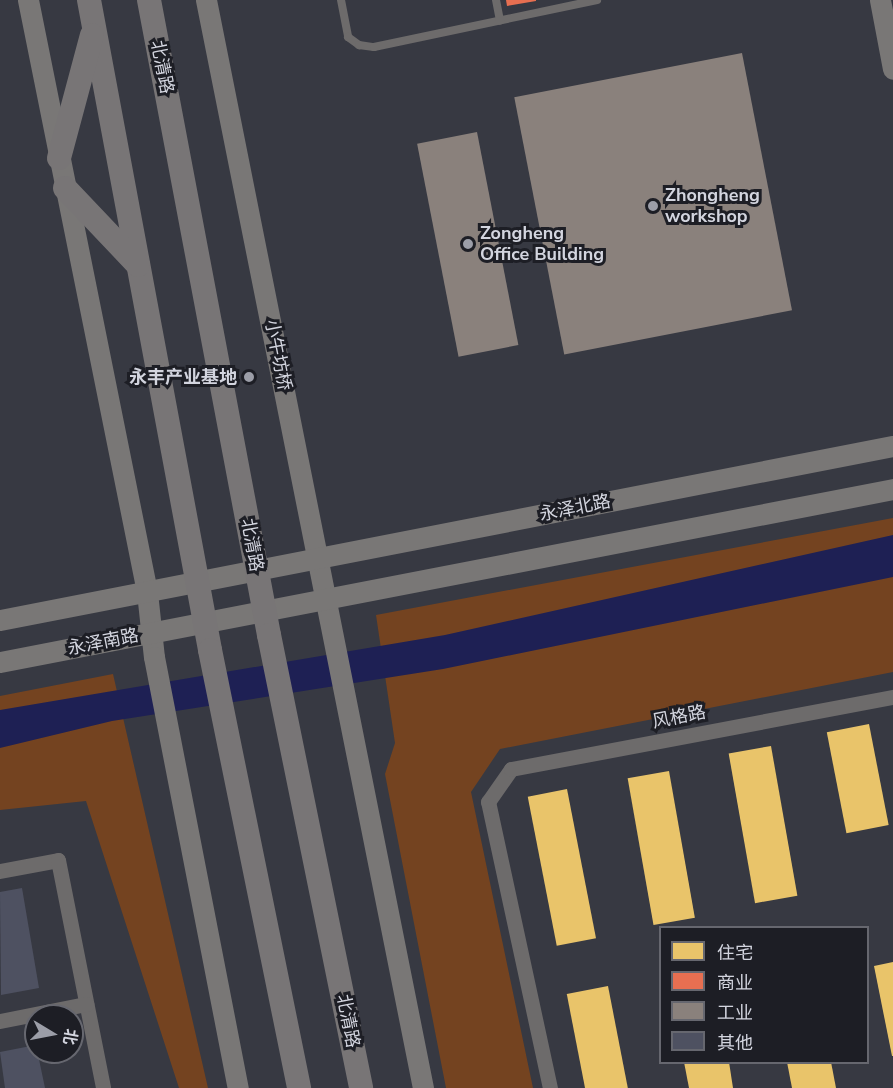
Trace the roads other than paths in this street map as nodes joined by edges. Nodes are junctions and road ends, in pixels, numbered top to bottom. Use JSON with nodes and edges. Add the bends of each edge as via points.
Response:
{"nodes":[{"id":1,"x":28,"y":0,"type":"edge"},
{"id":2,"x":89,"y":0,"type":"edge"},
{"id":3,"x":149,"y":0,"type":"edge"},
{"id":4,"x":206,"y":0,"type":"edge"},
{"id":5,"x":341,"y":0,"type":"edge"},
{"id":6,"x":496,"y":0,"type":"edge"},
{"id":7,"x":597,"y":0,"type":"edge"},
{"id":8,"x":880,"y":0,"type":"edge"},
{"id":9,"x":500,"y":21,"type":"junction"},
{"id":10,"x":94,"y":27,"type":"junction"},
{"id":11,"x":893,"y":69,"type":"edge"},
{"id":12,"x":59,"y":158,"type":"junction"},
{"id":13,"x":65,"y":188,"type":"junction"},
{"id":14,"x":138,"y":265,"type":"junction"},
{"id":15,"x":893,"y":446,"type":"edge"},
{"id":16,"x":893,"y":489,"type":"edge"},
{"id":17,"x":318,"y":557,"type":"junction"},
{"id":18,"x":257,"y":569,"type":"junction"},
{"id":19,"x":200,"y":581,"type":"junction"},
{"id":20,"x":147,"y":592,"type":"junction"},
{"id":21,"x":327,"y":598,"type":"junction"},
{"id":22,"x":265,"y":611,"type":"junction"},
{"id":23,"x":0,"y":620,"type":"edge"},
{"id":24,"x":206,"y":622,"type":"junction"},
{"id":25,"x":152,"y":633,"type":"junction"},
{"id":26,"x":0,"y":662,"type":"edge"},
{"id":27,"x":893,"y":697,"type":"edge"},
{"id":28,"x":0,"y":871,"type":"edge"},
{"id":29,"x":86,"y":1004,"type":"junction"},
{"id":30,"x":0,"y":1022,"type":"edge"},
{"id":31,"x":103,"y":1088,"type":"edge"},
{"id":32,"x":238,"y":1088,"type":"edge"},
{"id":33,"x":299,"y":1088,"type":"edge"},
{"id":34,"x":361,"y":1088,"type":"edge"},
{"id":35,"x":423,"y":1088,"type":"edge"},
{"id":36,"x":550,"y":1088,"type":"edge"}],
"edges":[{"from":1,"to":12,"type":"street"},
{"from":2,"to":10,"type":"main road"},
{"from":3,"to":18,"type":"main road","name":"北清路"},
{"from":4,"to":17,"type":"street","name":"小牛坊桥"},
{"from":5,"to":9,"type":"lane","via":[[348,37],[360,45],[374,47]]},
{"from":6,"to":9,"type":"lane"},
{"from":7,"to":9,"type":"lane"},
{"from":8,"to":11,"type":"street"},
{"from":10,"to":12,"type":"main road"},
{"from":10,"to":14,"type":"main road"},
{"from":12,"to":13,"type":"street"},
{"from":13,"to":14,"type":"main road"},
{"from":13,"to":20,"type":"street"},
{"from":14,"to":19,"type":"main road"},
{"from":15,"to":17,"type":"street","name":"永泽北路"},
{"from":16,"to":21,"type":"street"},
{"from":17,"to":18,"type":"street","name":"永泽北路"},
{"from":17,"to":21,"type":"street","name":"小牛坊桥"},
{"from":18,"to":19,"type":"street","name":"永泽北路"},
{"from":18,"to":22,"type":"main road","name":"北清路"},
{"from":19,"to":20,"type":"street"},
{"from":19,"to":24,"type":"main road"},
{"from":20,"to":23,"type":"street"},
{"from":20,"to":25,"type":"street"},
{"from":21,"to":22,"type":"street"},
{"from":21,"to":35,"type":"street","name":"小牛坊桥"},
{"from":22,"to":24,"type":"street","name":"永泽南路"},
{"from":22,"to":34,"type":"main road","name":"北清路"},
{"from":24,"to":25,"type":"street","name":"永泽南路"},
{"from":24,"to":33,"type":"main road"},
{"from":25,"to":26,"type":"street","name":"永泽南路"},
{"from":25,"to":32,"type":"street"},
{"from":27,"to":36,"type":"street","name":"风格路","via":[[511,769],[488,802]]},
{"from":28,"to":29,"type":"street","via":[[58,860]]},
{"from":29,"to":30,"type":"street"},
{"from":29,"to":31,"type":"street"}]}
